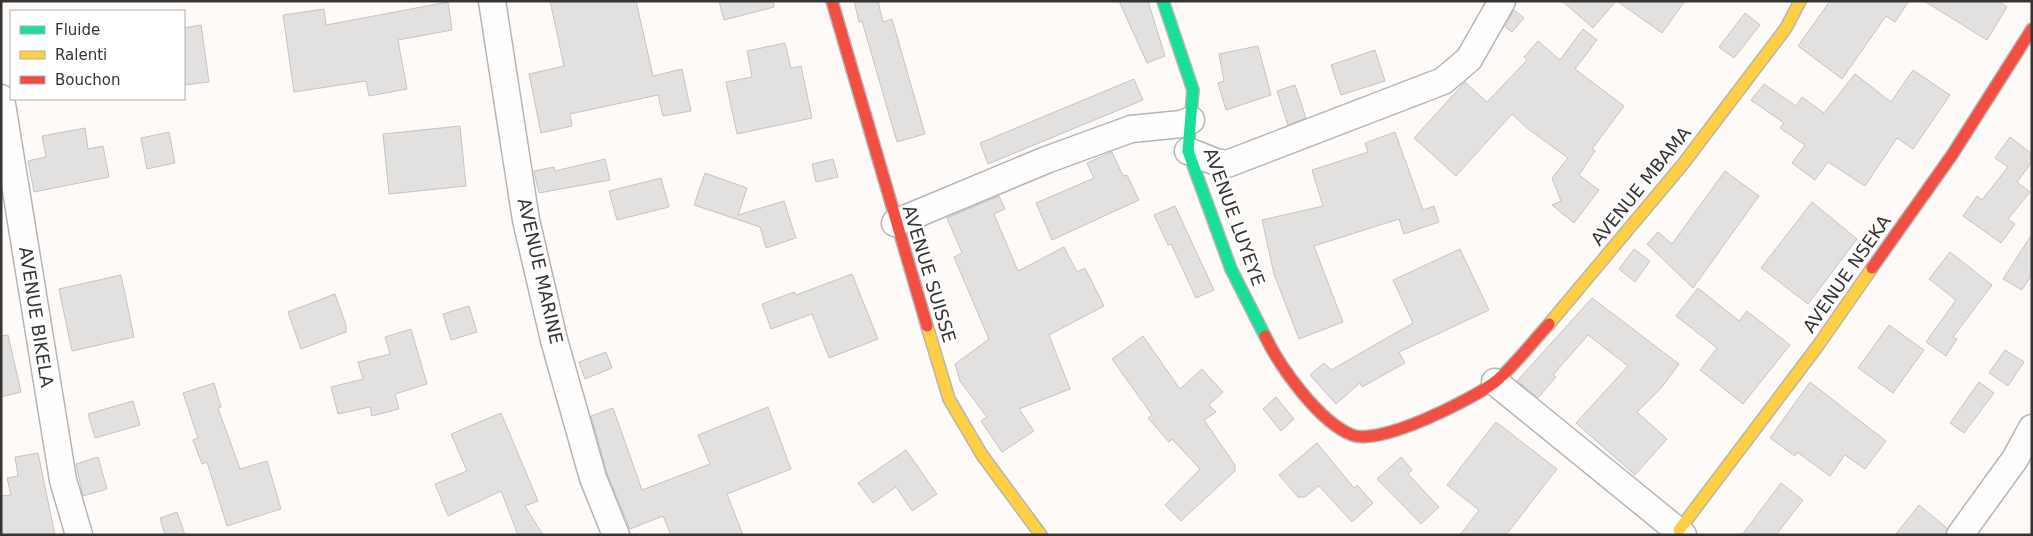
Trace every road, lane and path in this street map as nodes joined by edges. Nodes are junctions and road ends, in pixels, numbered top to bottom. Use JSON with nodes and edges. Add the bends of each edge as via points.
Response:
{"nodes":[{"id":1,"x":492,"y":1,"type":"edge"},
{"id":2,"x":832,"y":1,"type":"edge"},
{"id":3,"x":1163,"y":1,"type":"edge"},
{"id":4,"x":1502,"y":1,"type":"edge"},
{"id":5,"x":1800,"y":1,"type":"edge"},
{"id":6,"x":2032,"y":29,"type":"edge"},
{"id":7,"x":1,"y":98,"type":"edge"},
{"id":8,"x":1191,"y":120,"type":"junction"},
{"id":9,"x":1188,"y":151,"type":"junction"},
{"id":10,"x":895,"y":223,"type":"junction"},
{"id":11,"x":1495,"y":382,"type":"junction"},
{"id":12,"x":2032,"y":428,"type":"edge"},
{"id":13,"x":1681,"y":532,"type":"edge"},
{"id":14,"x":80,"y":535,"type":"edge"},
{"id":15,"x":616,"y":535,"type":"edge"},
{"id":16,"x":1041,"y":535,"type":"edge"},
{"id":17,"x":1960,"y":535,"type":"edge"}],
"edges":[{"from":1,"to":15,"type":"street","name":"AVENUE MARINE","via":[[528,229],[554,340],[593,478]]},
{"from":2,"to":10,"type":"street","name":"AVENUE SUISSE"},
{"from":3,"to":8,"type":"street","name":"AVENUE LUYEYE","via":[[1193,90]]},
{"from":4,"to":9,"type":"street","via":[[1469,59],[1443,81],[1227,164]]},
{"from":5,"to":11,"type":"street","name":"AVENUE MBAMA","via":[[1786,28],[1683,164],[1557,315]]},
{"from":6,"to":13,"type":"street","name":"AVENUE NSEKA","via":[[1952,155]]},
{"from":7,"to":14,"type":"street","name":"AVENUE BIKELA","via":[[63,480]]},
{"from":8,"to":9,"type":"street","name":"AVENUE LUYEYE"},
{"from":8,"to":10,"type":"street","via":[[1182,124],[1131,129],[1046,160]]},
{"from":9,"to":11,"type":"street","name":"AVENUE LUYEYE","via":[[1231,269],[1272,350],[1312,403],[1332,422],[1352,435],[1388,434],[1421,422]]},
{"from":10,"to":16,"type":"street","name":"AVENUE SUISSE","via":[[949,399],[982,455]]},
{"from":11,"to":13,"type":"street"},
{"from":12,"to":17,"type":"street","via":[[2015,459]]}]}
